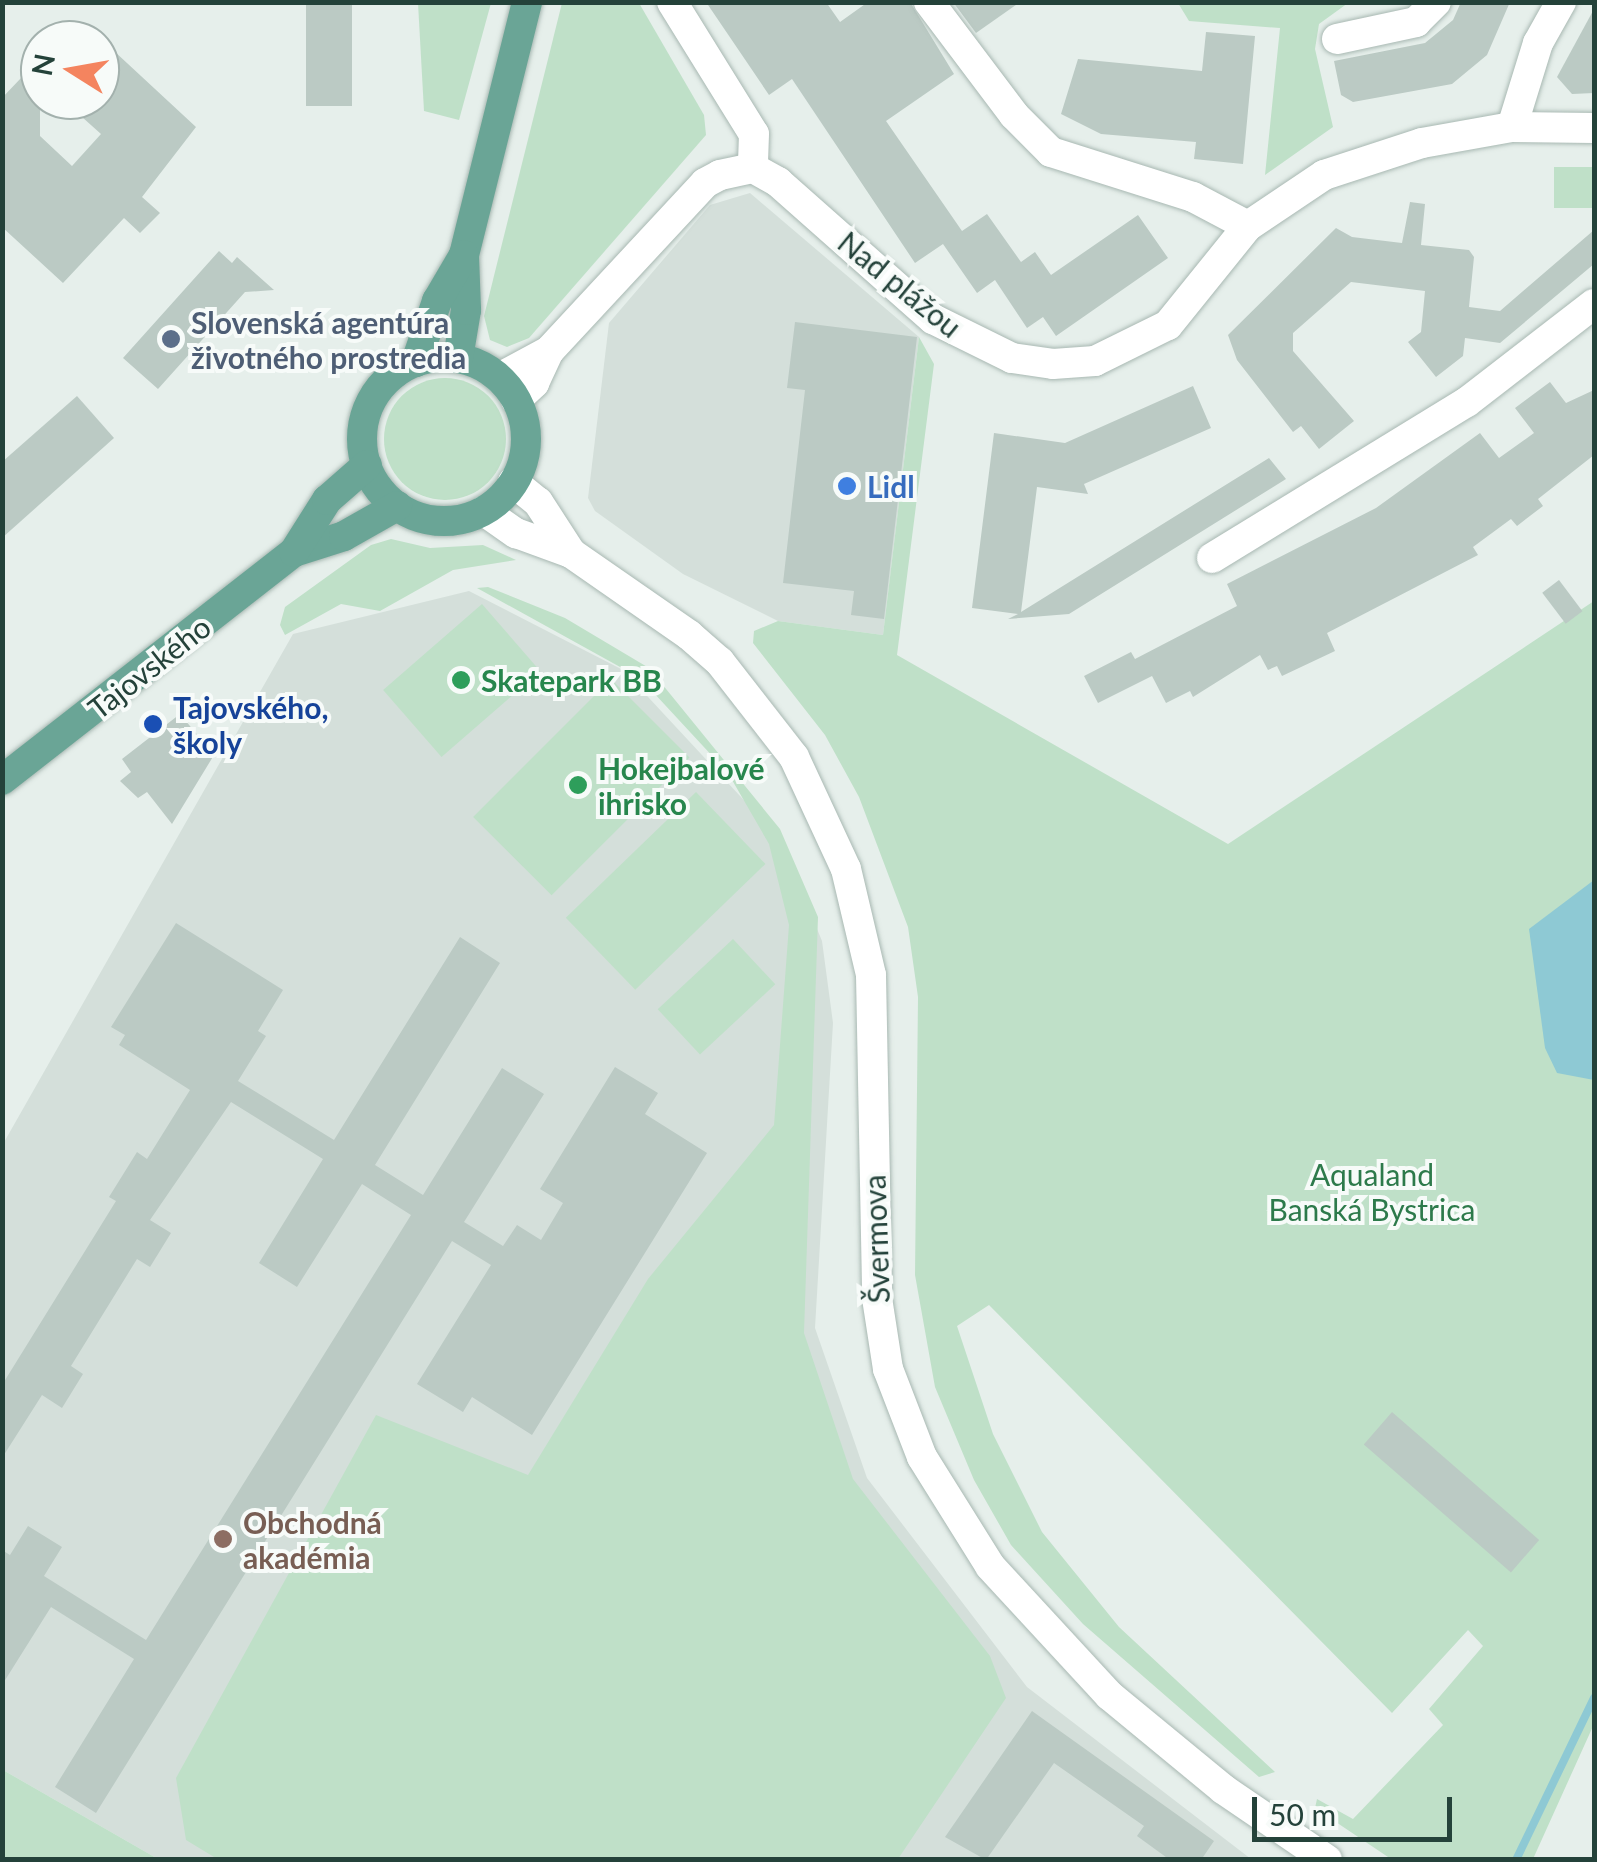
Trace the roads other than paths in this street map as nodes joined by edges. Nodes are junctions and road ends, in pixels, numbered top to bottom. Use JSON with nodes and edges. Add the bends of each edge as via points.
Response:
{"nodes":[{"id":1,"x":527,"y":2,"type":"edge"},
{"id":2,"x":672,"y":2,"type":"edge"},
{"id":3,"x":929,"y":2,"type":"edge"},
{"id":4,"x":1436,"y":2,"type":"edge"},
{"id":5,"x":1561,"y":2,"type":"edge"},
{"id":6,"x":1337,"y":39,"type":"dead end"},
{"id":7,"x":1512,"y":127,"type":"junction"},
{"id":8,"x":1594,"y":128,"type":"edge"},
{"id":9,"x":753,"y":168,"type":"junction"},
{"id":10,"x":1248,"y":226,"type":"junction"},
{"id":11,"x":464,"y":255,"type":"junction"},
{"id":12,"x":1594,"y":304,"type":"edge"},
{"id":13,"x":458,"y":358,"type":"junction"},
{"id":14,"x":416,"y":362,"type":"junction"},
{"id":15,"x":508,"y":389,"type":"junction"},
{"id":16,"x":366,"y":465,"type":"junction"},
{"id":17,"x":513,"y":482,"type":"junction"},
{"id":18,"x":397,"y":506,"type":"junction"},
{"id":19,"x":484,"y":511,"type":"junction"},
{"id":20,"x":294,"y":552,"type":"junction"},
{"id":21,"x":571,"y":553,"type":"junction"},
{"id":22,"x":1212,"y":558,"type":"dead end"},
{"id":23,"x":2,"y":780,"type":"edge"},
{"id":24,"x":1327,"y":1860,"type":"edge"}],
"edges":[{"from":1,"to":11,"type":"main road"},
{"from":2,"to":9,"type":"street","via":[[754,134]]},
{"from":3,"to":10,"type":"street","via":[[1014,115],[1051,152],[1193,197]]},
{"from":4,"to":6,"type":"street","via":[[1416,22]]},
{"from":5,"to":7,"type":"street","via":[[1538,42]]},
{"from":7,"to":8,"type":"street","name":"Nad plážou"},
{"from":7,"to":10,"type":"street","name":"Nad plážou","via":[[1422,144],[1324,174]]},
{"from":9,"to":10,"type":"street","name":"Nad plážou","via":[[778,182],[933,319],[1012,358],[1053,364],[1095,361],[1168,325]]},
{"from":9,"to":15,"type":"street","via":[[705,182],[549,351],[534,383]]},
{"from":11,"to":13,"type":"main road","via":[[466,310]]},
{"from":11,"to":14,"type":"main road","via":[[437,300]]},
{"from":12,"to":22,"type":"street","via":[[1468,402]]},
{"from":13,"to":14,"type":"main road"},
{"from":13,"to":15,"type":"main road"},
{"from":14,"to":16,"type":"main road","via":[[384,384],[368,410]]},
{"from":15,"to":17,"type":"main road","via":[[526,441]]},
{"from":16,"to":18,"type":"main road"},
{"from":16,"to":20,"type":"main road","name":"Tajovského","via":[[327,500]]},
{"from":17,"to":19,"type":"main road"},
{"from":17,"to":21,"type":"street","name":"Švermova","via":[[538,502]]},
{"from":18,"to":19,"type":"main road","via":[[444,521]]},
{"from":18,"to":20,"type":"main road","name":"Tajovského","via":[[344,536]]},
{"from":19,"to":21,"type":"street","name":"Švermova","via":[[516,533]]},
{"from":20,"to":23,"type":"main road","name":"Tajovského"},
{"from":21,"to":24,"type":"street","name":"Švermova","via":[[720,662],[794,757],[846,869],[872,975],[877,1040],[871,1220],[882,1337],[903,1414],[954,1513],[1001,1579],[1108,1695],[1223,1789]]}]}
